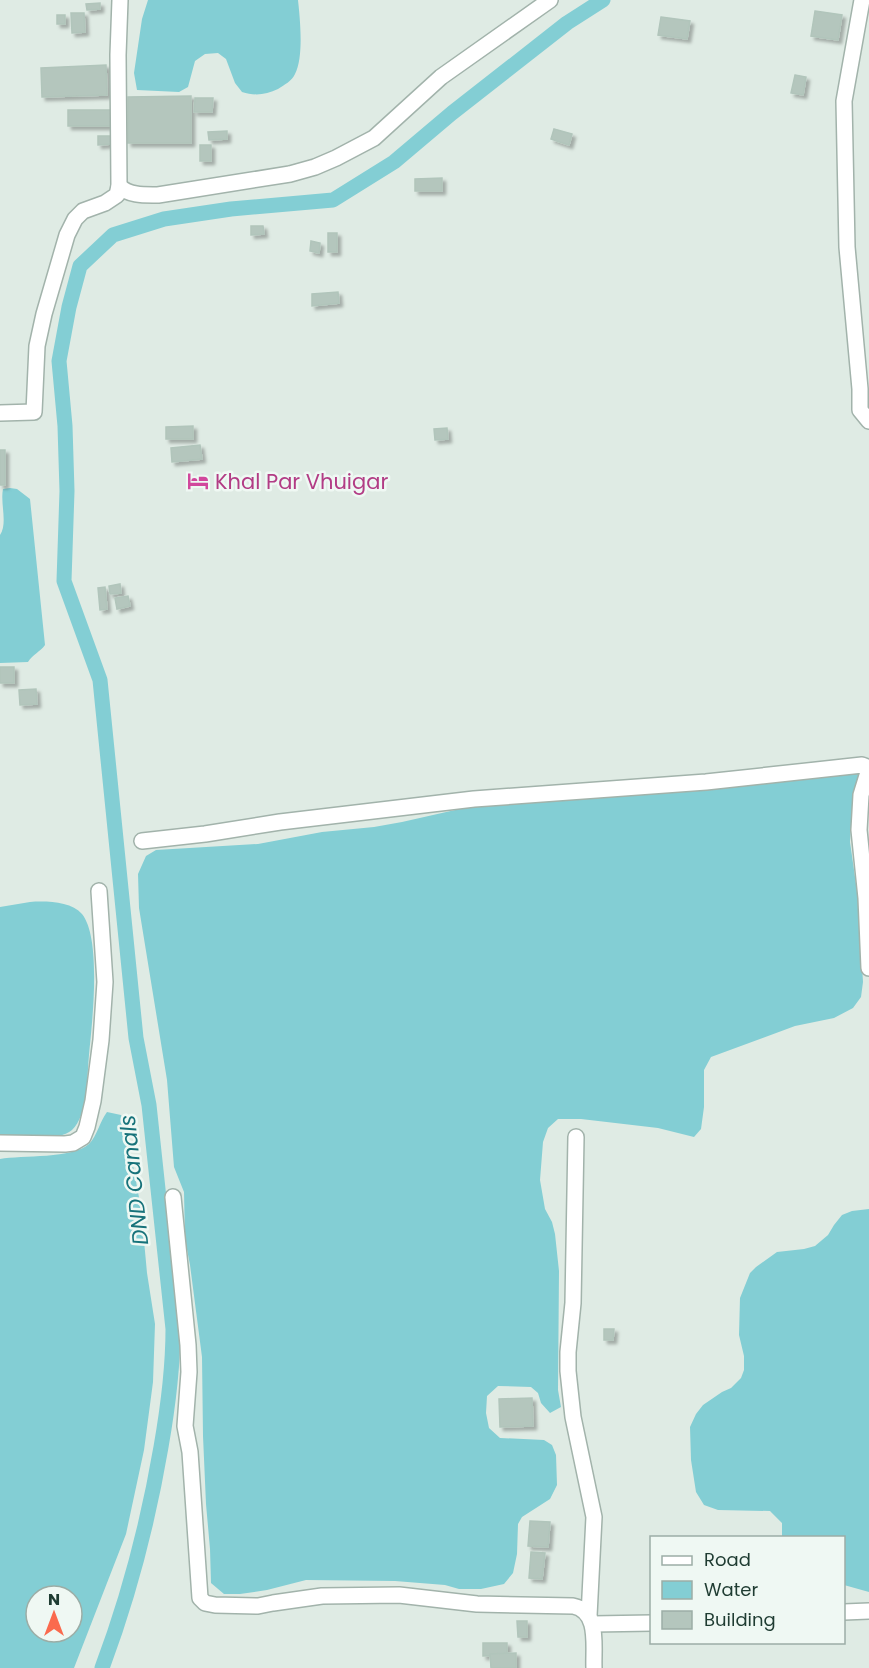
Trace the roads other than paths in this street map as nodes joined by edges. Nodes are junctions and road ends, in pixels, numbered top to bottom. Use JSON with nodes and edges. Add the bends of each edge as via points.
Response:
{"nodes":[{"id":1,"x":120,"y":0,"type":"edge"},
{"id":2,"x":549,"y":0,"type":"edge"},
{"id":3,"x":862,"y":0,"type":"edge"},
{"id":4,"x":119,"y":186,"type":"junction"},
{"id":5,"x":0,"y":414,"type":"edge"},
{"id":6,"x":869,"y":421,"type":"edge"},
{"id":7,"x":142,"y":841,"type":"dead end"},
{"id":8,"x":99,"y":891,"type":"dead end"},
{"id":9,"x":869,"y":968,"type":"edge"},
{"id":10,"x":576,"y":1137,"type":"dead end"},
{"id":11,"x":0,"y":1143,"type":"edge"},
{"id":12,"x":173,"y":1197,"type":"dead end"},
{"id":13,"x":869,"y":1611,"type":"edge"},
{"id":14,"x":845,"y":1612,"type":"edge"},
{"id":15,"x":591,"y":1620,"type":"junction"},
{"id":16,"x":650,"y":1623,"type":"edge"},
{"id":17,"x":594,"y":1668,"type":"edge"}],
"edges":[{"from":1,"to":4,"type":"street"},
{"from":2,"to":4,"type":"street","via":[[441,77],[374,138],[326,162],[290,174],[158,195],[125,191]]},
{"from":3,"to":6,"type":"street","via":[[844,112],[847,247],[860,410]]},
{"from":4,"to":5,"type":"street","via":[[117,195],[83,211],[67,235],[37,346],[34,412]]},
{"from":7,"to":9,"type":"street","via":[[474,799],[706,782],[862,765],[869,769],[861,795],[860,830]]},
{"from":8,"to":11,"type":"street","via":[[105,982],[93,1101],[83,1137],[65,1144]]},
{"from":10,"to":15,"type":"street","via":[[568,1371],[573,1418],[594,1517]]},
{"from":12,"to":15,"type":"street","via":[[188,1345],[185,1426],[200,1598],[215,1605],[258,1606],[322,1596],[399,1595],[477,1604],[573,1606],[585,1611]]},
{"from":13,"to":14,"type":"street"},
{"from":15,"to":16,"type":"street"},
{"from":15,"to":17,"type":"street"}]}
